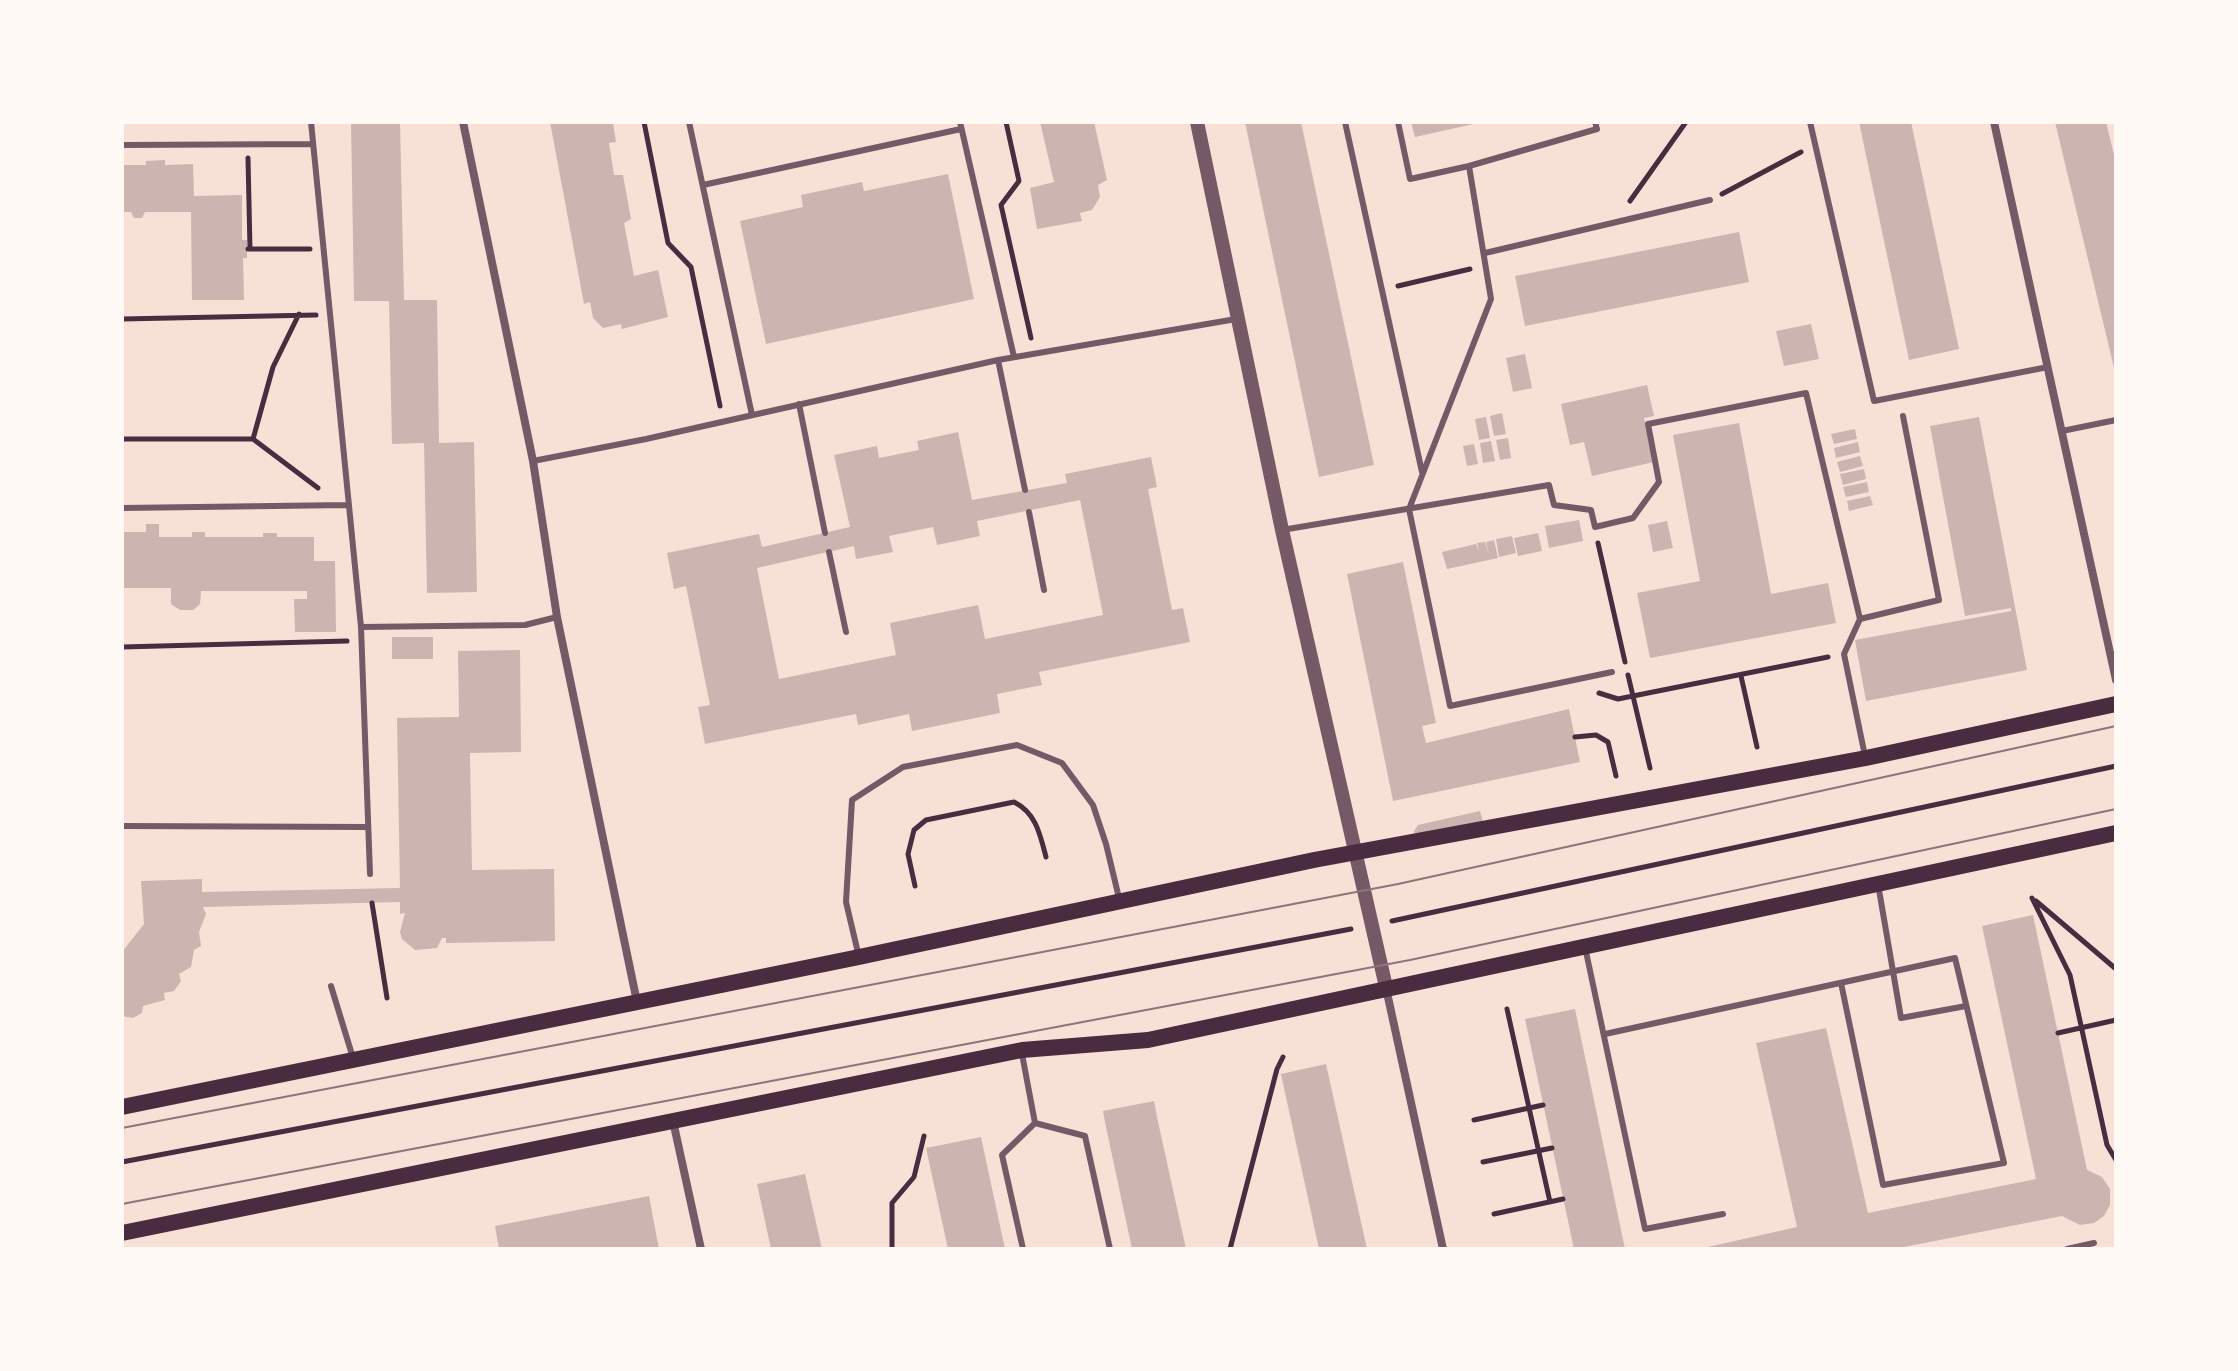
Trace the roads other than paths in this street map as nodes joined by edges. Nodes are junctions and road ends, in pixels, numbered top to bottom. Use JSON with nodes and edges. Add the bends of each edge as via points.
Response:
{"nodes":[{"id":1,"x":311,"y":122,"type":"edge"},
{"id":2,"x":463,"y":122,"type":"edge"},
{"id":3,"x":689,"y":122,"type":"edge"},
{"id":4,"x":1197,"y":122,"type":"edge"},
{"id":5,"x":1345,"y":122,"type":"edge"},
{"id":6,"x":1398,"y":122,"type":"edge"},
{"id":7,"x":1595,"y":122,"type":"edge"},
{"id":8,"x":1810,"y":122,"type":"edge"},
{"id":9,"x":1994,"y":122,"type":"edge"},
{"id":10,"x":960,"y":125,"type":"edge"},
{"id":11,"x":313,"y":144,"type":"junction"},
{"id":12,"x":122,"y":145,"type":"edge"},
{"id":13,"x":1469,"y":166,"type":"junction"},
{"id":14,"x":703,"y":185,"type":"junction"},
{"id":15,"x":1710,"y":200,"type":"road end"},
{"id":16,"x":1485,"y":253,"type":"junction"},
{"id":17,"x":1236,"y":319,"type":"junction"},
{"id":18,"x":1014,"y":357,"type":"junction"},
{"id":19,"x":998,"y":360,"type":"junction"},
{"id":20,"x":2048,"y":367,"type":"junction"},
{"id":21,"x":799,"y":404,"type":"junction"},
{"id":22,"x":752,"y":415,"type":"junction"},
{"id":23,"x":1903,"y":416,"type":"dead end"},
{"id":24,"x":2116,"y":420,"type":"edge"},
{"id":25,"x":2062,"y":431,"type":"junction"},
{"id":26,"x":533,"y":461,"type":"junction"},
{"id":27,"x":1422,"y":472,"type":"junction"},
{"id":28,"x":1025,"y":490,"type":"dead end"},
{"id":29,"x":348,"y":505,"type":"junction"},
{"id":30,"x":122,"y":508,"type":"edge"},
{"id":31,"x":1409,"y":509,"type":"junction"},
{"id":32,"x":1029,"y":512,"type":"dead end"},
{"id":33,"x":1282,"y":530,"type":"junction"},
{"id":34,"x":825,"y":533,"type":"dead end"},
{"id":35,"x":829,"y":552,"type":"dead end"},
{"id":36,"x":1044,"y":590,"type":"dead end"},
{"id":37,"x":557,"y":617,"type":"junction"},
{"id":38,"x":1860,"y":619,"type":"junction"},
{"id":39,"x":361,"y":627,"type":"junction"},
{"id":40,"x":846,"y":632,"type":"dead end"},
{"id":41,"x":1612,"y":672,"type":"dead end"},
{"id":42,"x":2116,"y":680,"type":"edge"},
{"id":43,"x":2116,"y":704,"type":"edge"},
{"id":44,"x":1866,"y":758,"type":"junction"},
{"id":45,"x":122,"y":826,"type":"edge"},
{"id":46,"x":366,"y":827,"type":"junction"},
{"id":47,"x":2116,"y":833,"type":"edge"},
{"id":48,"x":1356,"y":853,"type":"junction"},
{"id":49,"x":370,"y":874,"type":"dead end"},
{"id":50,"x":1878,"y":884,"type":"junction"},
{"id":51,"x":1120,"y":901,"type":"junction"},
{"id":52,"x":1585,"y":946,"type":"junction"},
{"id":53,"x":859,"y":957,"type":"junction"},
{"id":54,"x":1893,"y":972,"type":"junction"},
{"id":55,"x":1841,"y":983,"type":"junction"},
{"id":56,"x":331,"y":986,"type":"dead end"},
{"id":57,"x":1386,"y":987,"type":"junction"},
{"id":58,"x":637,"y":1002,"type":"junction"},
{"id":59,"x":1966,"y":1006,"type":"junction"},
{"id":60,"x":1605,"y":1034,"type":"junction"},
{"id":61,"x":1022,"y":1050,"type":"junction"},
{"id":62,"x":353,"y":1058,"type":"junction"},
{"id":63,"x":122,"y":1107,"type":"edge"},
{"id":64,"x":673,"y":1121,"type":"junction"},
{"id":65,"x":1035,"y":1123,"type":"junction"},
{"id":66,"x":1723,"y":1214,"type":"dead end"},
{"id":67,"x":122,"y":1233,"type":"edge"},
{"id":68,"x":2094,"y":1243,"type":"dead end"},
{"id":69,"x":701,"y":1249,"type":"edge"},
{"id":70,"x":1023,"y":1249,"type":"edge"},
{"id":71,"x":1110,"y":1249,"type":"edge"},
{"id":72,"x":1443,"y":1249,"type":"edge"},
{"id":73,"x":2067,"y":1249,"type":"edge"}],
"edges":[{"from":1,"to":11,"type":"lane"},
{"from":2,"to":26,"type":"street"},
{"from":3,"to":14,"type":"lane"},
{"from":4,"to":17,"type":"street"},
{"from":5,"to":27,"type":"lane"},
{"from":6,"to":13,"type":"lane","via":[[1410,179]]},
{"from":7,"to":13,"type":"lane","via":[[1597,129]]},
{"from":8,"to":20,"type":"lane","via":[[1874,401]]},
{"from":9,"to":20,"type":"street"},
{"from":10,"to":14,"type":"lane"},
{"from":10,"to":18,"type":"lane"},
{"from":11,"to":12,"type":"lane"},
{"from":11,"to":29,"type":"lane"},
{"from":13,"to":16,"type":"lane"},
{"from":14,"to":22,"type":"lane"},
{"from":15,"to":16,"type":"lane"},
{"from":16,"to":27,"type":"lane","via":[[1491,299]]},
{"from":17,"to":18,"type":"lane"},
{"from":17,"to":33,"type":"street"},
{"from":18,"to":19,"type":"lane"},
{"from":19,"to":21,"type":"lane"},
{"from":19,"to":28,"type":"lane"},
{"from":20,"to":25,"type":"street"},
{"from":21,"to":22,"type":"lane"},
{"from":21,"to":34,"type":"lane"},
{"from":22,"to":26,"type":"lane"},
{"from":23,"to":38,"type":"lane","via":[[1939,600]]},
{"from":24,"to":25,"type":"lane"},
{"from":25,"to":42,"type":"street"},
{"from":26,"to":37,"type":"street"},
{"from":27,"to":31,"type":"lane"},
{"from":29,"to":30,"type":"lane"},
{"from":29,"to":39,"type":"lane"},
{"from":31,"to":33,"type":"lane"},
{"from":31,"to":38,"type":"lane","via":[[1549,485],[1554,505],[1591,510],[1595,527],[1633,518],[1659,482],[1648,424],[1806,393]]},
{"from":31,"to":41,"type":"lane","via":[[1450,706]]},
{"from":32,"to":36,"type":"lane"},
{"from":33,"to":48,"type":"street"},
{"from":35,"to":40,"type":"lane"},
{"from":37,"to":39,"type":"lane","via":[[525,625]]},
{"from":37,"to":58,"type":"street"},
{"from":38,"to":44,"type":"lane","via":[[1844,654]]},
{"from":39,"to":46,"type":"lane"},
{"from":43,"to":44,"type":"main road"},
{"from":44,"to":48,"type":"main road"},
{"from":45,"to":46,"type":"lane"},
{"from":46,"to":49,"type":"lane"},
{"from":47,"to":50,"type":"main road"},
{"from":48,"to":51,"type":"main road"},
{"from":48,"to":57,"type":"street"},
{"from":50,"to":52,"type":"main road"},
{"from":50,"to":54,"type":"lane"},
{"from":51,"to":53,"type":"main road"},
{"from":51,"to":53,"type":"lane","via":[[1093,805],[1062,763],[1017,745],[903,767],[852,800],[846,902]]},
{"from":52,"to":57,"type":"main road"},
{"from":52,"to":60,"type":"lane"},
{"from":53,"to":58,"type":"main road"},
{"from":54,"to":55,"type":"lane"},
{"from":54,"to":59,"type":"lane","via":[[1901,1018]]},
{"from":54,"to":59,"type":"lane","via":[[1955,958]]},
{"from":55,"to":59,"type":"lane","via":[[1883,1185],[2004,1163]]},
{"from":55,"to":60,"type":"lane"},
{"from":56,"to":62,"type":"lane"},
{"from":57,"to":61,"type":"main road","via":[[1148,1040]]},
{"from":57,"to":72,"type":"street"},
{"from":58,"to":62,"type":"main road"},
{"from":60,"to":66,"type":"lane","via":[[1645,1229]]},
{"from":61,"to":64,"type":"main road"},
{"from":61,"to":65,"type":"lane"},
{"from":62,"to":63,"type":"main road"},
{"from":64,"to":67,"type":"main road"},
{"from":64,"to":69,"type":"street"},
{"from":65,"to":70,"type":"lane","via":[[1002,1155]]},
{"from":65,"to":71,"type":"lane","via":[[1085,1136]]},
{"from":68,"to":73,"type":"lane"}]}
